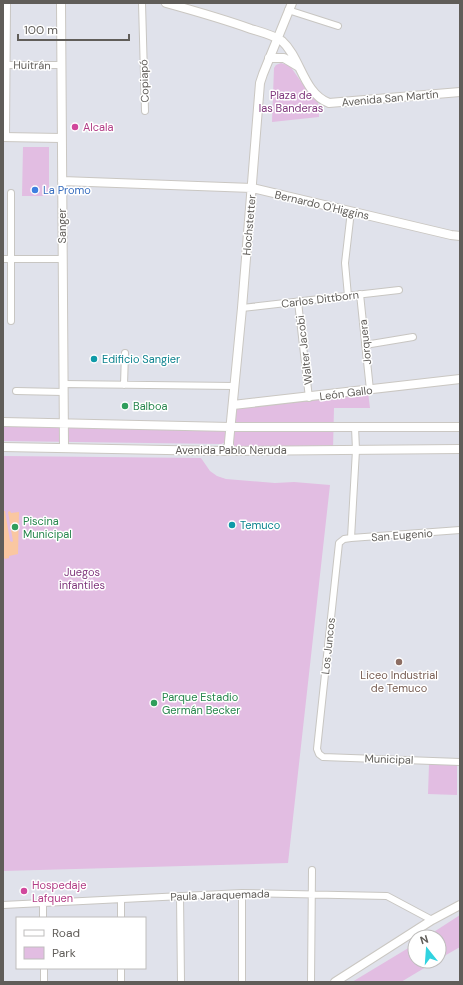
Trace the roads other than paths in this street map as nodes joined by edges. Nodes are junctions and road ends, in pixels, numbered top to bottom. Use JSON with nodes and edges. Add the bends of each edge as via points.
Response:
{"nodes":[{"id":1,"x":6,"y":3,"type":"edge"},
{"id":2,"x":61,"y":3,"type":"edge"},
{"id":3,"x":142,"y":3,"type":"edge"},
{"id":4,"x":166,"y":3,"type":"edge"},
{"id":5,"x":290,"y":7,"type":"edge"},
{"id":6,"x":338,"y":26,"type":"dead end"},
{"id":7,"x":277,"y":38,"type":"junction"},
{"id":8,"x":269,"y":58,"type":"junction"},
{"id":9,"x":4,"y":65,"type":"edge"},
{"id":10,"x":61,"y":65,"type":"junction"},
{"id":11,"x":301,"y":69,"type":"junction"},
{"id":12,"x":460,"y":92,"type":"edge"},
{"id":13,"x":145,"y":111,"type":"dead end"},
{"id":14,"x":4,"y":137,"type":"edge"},
{"id":15,"x":61,"y":138,"type":"junction"},
{"id":16,"x":62,"y":181,"type":"junction"},
{"id":17,"x":252,"y":188,"type":"junction"},
{"id":18,"x":11,"y":193,"type":"dead end"},
{"id":19,"x":351,"y":211,"type":"junction"},
{"id":20,"x":460,"y":236,"type":"edge"},
{"id":21,"x":3,"y":259,"type":"edge"},
{"id":22,"x":11,"y":259,"type":"junction"},
{"id":23,"x":62,"y":259,"type":"junction"},
{"id":24,"x":399,"y":290,"type":"dead end"},
{"id":25,"x":360,"y":294,"type":"junction"},
{"id":26,"x":348,"y":296,"type":"junction"},
{"id":27,"x":298,"y":302,"type":"junction"},
{"id":28,"x":242,"y":308,"type":"junction"},
{"id":29,"x":11,"y":321,"type":"dead end"},
{"id":30,"x":413,"y":337,"type":"dead end"},
{"id":31,"x":365,"y":345,"type":"junction"},
{"id":32,"x":125,"y":352,"type":"dead end"},
{"id":33,"x":460,"y":379,"type":"edge"},
{"id":34,"x":124,"y":385,"type":"junction"},
{"id":35,"x":234,"y":386,"type":"junction"},
{"id":36,"x":63,"y":388,"type":"junction"},
{"id":37,"x":370,"y":390,"type":"junction"},
{"id":38,"x":16,"y":391,"type":"dead end"},
{"id":39,"x":309,"y":398,"type":"junction"},
{"id":40,"x":233,"y":406,"type":"junction"},
{"id":41,"x":3,"y":422,"type":"edge"},
{"id":42,"x":63,"y":423,"type":"junction"},
{"id":43,"x":230,"y":427,"type":"junction"},
{"id":44,"x":460,"y":427,"type":"edge"},
{"id":45,"x":355,"y":428,"type":"junction"},
{"id":46,"x":3,"y":447,"type":"edge"},
{"id":47,"x":64,"y":448,"type":"junction"},
{"id":48,"x":460,"y":449,"type":"edge"},
{"id":49,"x":356,"y":450,"type":"junction"},
{"id":50,"x":223,"y":451,"type":"junction"},
{"id":51,"x":460,"y":530,"type":"edge"},
{"id":52,"x":351,"y":538,"type":"junction"},
{"id":53,"x":344,"y":539,"type":"joint"},
{"id":54,"x":318,"y":754,"type":"joint"},
{"id":55,"x":460,"y":762,"type":"edge"},
{"id":56,"x":312,"y":870,"type":"dead end"},
{"id":57,"x":242,"y":893,"type":"junction"},
{"id":58,"x":312,"y":894,"type":"junction"},
{"id":59,"x":180,"y":896,"type":"junction"},
{"id":60,"x":121,"y":900,"type":"junction"},
{"id":61,"x":43,"y":904,"type":"junction"},
{"id":62,"x":3,"y":905,"type":"edge"},
{"id":63,"x":460,"y":905,"type":"edge"},
{"id":64,"x":43,"y":917,"type":"edge"},
{"id":65,"x":121,"y":917,"type":"edge"},
{"id":66,"x":432,"y":920,"type":"junction"},
{"id":67,"x":44,"y":969,"type":"edge"},
{"id":68,"x":121,"y":969,"type":"edge"},
{"id":69,"x":44,"y":982,"type":"edge"},
{"id":70,"x":121,"y":982,"type":"edge"},
{"id":71,"x":180,"y":982,"type":"edge"},
{"id":72,"x":242,"y":982,"type":"edge"},
{"id":73,"x":311,"y":982,"type":"edge"},
{"id":74,"x":335,"y":982,"type":"edge"}],
"edges":[{"from":1,"to":9,"type":"street"},
{"from":2,"to":10,"type":"main road","name":"Sanger"},
{"from":3,"to":13,"type":"street","name":"Copiapó"},
{"from":4,"to":7,"type":"main road","name":"Avenida San Martín","via":[[216,16]]},
{"from":5,"to":6,"type":"street"},
{"from":5,"to":7,"type":"main road","name":"Hochstetter"},
{"from":7,"to":8,"type":"main road","name":"Hochstetter"},
{"from":7,"to":11,"type":"main road","name":"Avenida San Martín","via":[[289,48]]},
{"from":8,"to":11,"type":"main road","via":[[284,58]]},
{"from":8,"to":17,"type":"main road","name":"Hochstetter","via":[[260,83]]},
{"from":9,"to":10,"type":"street","name":"Huitrán"},
{"from":9,"to":14,"type":"street"},
{"from":10,"to":15,"type":"main road","name":"Sanger"},
{"from":11,"to":12,"type":"main road","name":"Avenida San Martín","via":[[315,94],[332,104]]},
{"from":14,"to":15,"type":"main road"},
{"from":15,"to":16,"type":"main road","name":"Sanger"},
{"from":16,"to":17,"type":"main road","name":"Bernardo O'Higgins"},
{"from":16,"to":23,"type":"main road","name":"Sanger"},
{"from":17,"to":19,"type":"main road","name":"Bernardo O'Higgins"},
{"from":17,"to":28,"type":"main road","name":"Hochstetter"},
{"from":18,"to":22,"type":"street"},
{"from":19,"to":20,"type":"main road","name":"Bernardo O'Higgins"},
{"from":19,"to":26,"type":"street","via":[[345,263]]},
{"from":21,"to":22,"type":"street"},
{"from":22,"to":23,"type":"street"},
{"from":22,"to":29,"type":"street"},
{"from":23,"to":36,"type":"main road","name":"Sanger"},
{"from":24,"to":25,"type":"street","name":"Carlos Dittborn"},
{"from":25,"to":26,"type":"street","name":"Carlos Dittborn"},
{"from":25,"to":31,"type":"street","name":"Jorquera"},
{"from":26,"to":27,"type":"street","name":"Carlos Dittborn"},
{"from":27,"to":28,"type":"street","name":"Carlos Dittborn"},
{"from":27,"to":39,"type":"street","name":"Walter Jacobi"},
{"from":28,"to":35,"type":"main road","name":"Hochstetter"},
{"from":30,"to":31,"type":"street"},
{"from":31,"to":37,"type":"street","name":"Jorquera"},
{"from":32,"to":34,"type":"street"},
{"from":33,"to":37,"type":"main road","name":"León Gallo"},
{"from":34,"to":35,"type":"street"},
{"from":34,"to":36,"type":"street"},
{"from":35,"to":40,"type":"main road","name":"Hochstetter"},
{"from":36,"to":38,"type":"street"},
{"from":36,"to":42,"type":"main road","name":"Sanger"},
{"from":37,"to":39,"type":"main road","name":"León Gallo"},
{"from":39,"to":40,"type":"main road","name":"León Gallo"},
{"from":40,"to":43,"type":"main road","name":"Hochstetter"},
{"from":41,"to":42,"type":"main road","name":"Avenida Pablo Neruda"},
{"from":42,"to":43,"type":"main road","name":"Avenida Pablo Neruda"},
{"from":42,"to":47,"type":"main road","name":"Sanger"},
{"from":43,"to":45,"type":"main road","name":"Avenida Pablo Neruda"},
{"from":43,"to":50,"type":"main road","name":"Hochstetter","via":[[229,446]]},
{"from":44,"to":45,"type":"main road","name":"Avenida Pablo Neruda"},
{"from":45,"to":49,"type":"street"},
{"from":46,"to":47,"type":"main road","name":"Avenida Pablo Neruda"},
{"from":47,"to":50,"type":"main road","name":"Avenida Pablo Neruda"},
{"from":48,"to":49,"type":"main road","name":"Avenida Pablo Neruda"},
{"from":49,"to":50,"type":"main road","name":"Avenida Pablo Neruda"},
{"from":49,"to":52,"type":"street"},
{"from":51,"to":52,"type":"street","name":"San Eugenio"},
{"from":52,"to":53,"type":"street","name":"San Eugenio"},
{"from":53,"to":54,"type":"street","name":"Los Juncos","via":[[339,543]]},
{"from":54,"to":55,"type":"street","name":"Municipal","via":[[323,757]]},
{"from":56,"to":58,"type":"street"},
{"from":57,"to":58,"type":"street","name":"Paula Jaraquemada"},
{"from":57,"to":59,"type":"street","name":"Paula Jaraquemada"},
{"from":57,"to":72,"type":"street"},
{"from":58,"to":66,"type":"street","name":"Paula Jaraquemada","via":[[387,896]]},
{"from":58,"to":73,"type":"street"},
{"from":59,"to":60,"type":"street","name":"Paula Jaraquemada"},
{"from":59,"to":71,"type":"street"},
{"from":60,"to":61,"type":"street","name":"Paula Jaraquemada"},
{"from":60,"to":65,"type":"street"},
{"from":61,"to":62,"type":"street","name":"Paula Jaraquemada"},
{"from":61,"to":64,"type":"street"},
{"from":63,"to":66,"type":"main road"},
{"from":66,"to":74,"type":"main road"},
{"from":67,"to":69,"type":"street"},
{"from":68,"to":70,"type":"street"}]}
